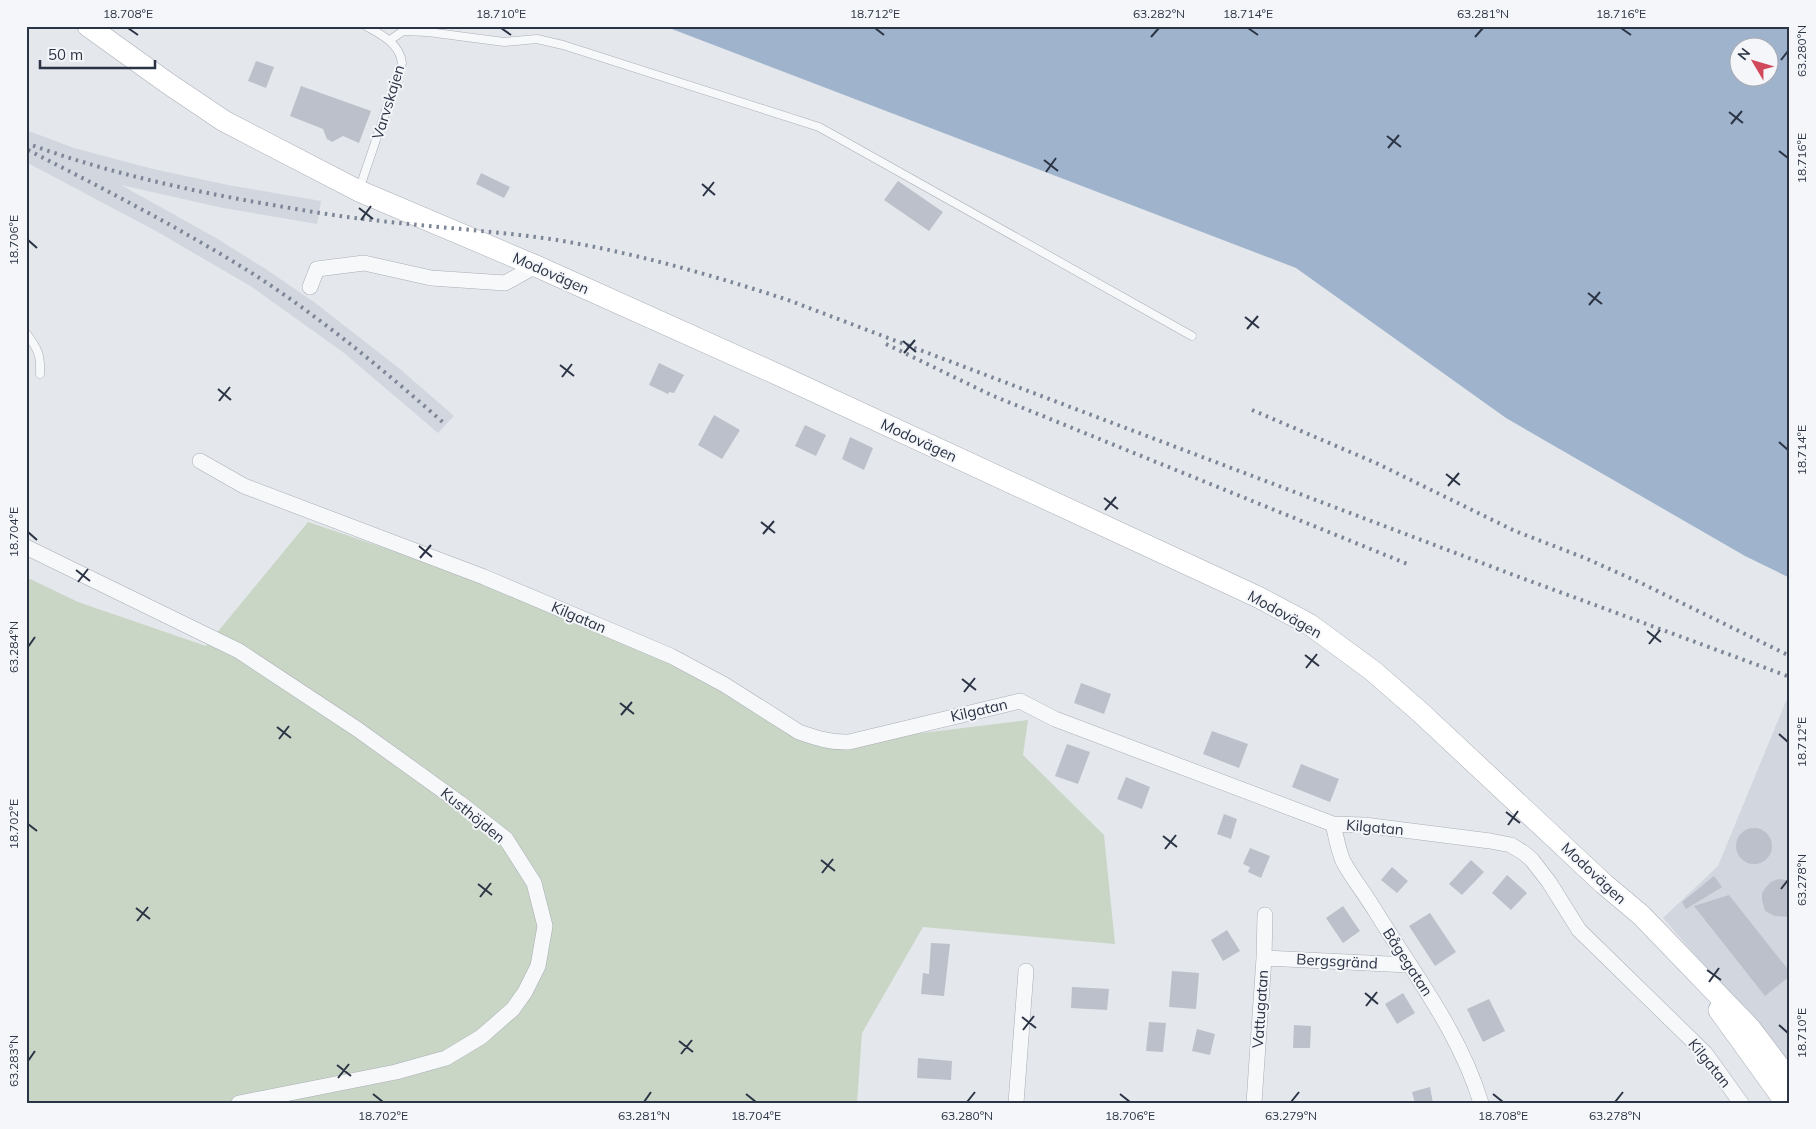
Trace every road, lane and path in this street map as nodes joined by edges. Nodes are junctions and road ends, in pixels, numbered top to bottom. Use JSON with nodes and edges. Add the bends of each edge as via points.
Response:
{"nodes":[{"id":1,"x":88,"y":26,"type":"edge"},
{"id":2,"x":366,"y":26,"type":"edge"},
{"id":3,"x":390,"y":40,"type":"junction"},
{"id":4,"x":359,"y":191,"type":"junction"},
{"id":5,"x":536,"y":266,"type":"junction"},
{"id":6,"x":310,"y":287,"type":"dead end"},
{"id":7,"x":26,"y":333,"type":"edge"},
{"id":8,"x":1192,"y":336,"type":"dead end"},
{"id":9,"x":40,"y":374,"type":"dead end"},
{"id":10,"x":200,"y":461,"type":"dead end"},
{"id":11,"x":26,"y":547,"type":"edge"},
{"id":12,"x":1334,"y":824,"type":"junction"},
{"id":13,"x":1265,"y":915,"type":"dead end"},
{"id":14,"x":1682,"y":956,"type":"junction"},
{"id":15,"x":1264,"y":958,"type":"junction"},
{"id":16,"x":1409,"y":965,"type":"junction"},
{"id":17,"x":1026,"y":971,"type":"dead end"},
{"id":18,"x":1790,"y":1081,"type":"edge"},
{"id":19,"x":239,"y":1103,"type":"edge"},
{"id":20,"x":1016,"y":1103,"type":"edge"},
{"id":21,"x":1254,"y":1103,"type":"edge"},
{"id":22,"x":1481,"y":1103,"type":"edge"},
{"id":23,"x":1741,"y":1103,"type":"edge"},
{"id":24,"x":1786,"y":1103,"type":"edge"}],
"edges":[{"from":1,"to":4,"type":"main road","name":"Modovägen","via":[[224,120]]},
{"from":2,"to":3,"type":"lane"},
{"from":3,"to":4,"type":"lane","name":"Varvskajen","via":[[401,57],[401,66]]},
{"from":3,"to":8,"type":"lane","via":[[403,31],[504,42],[536,39],[820,127]]},
{"from":4,"to":5,"type":"main road","name":"Modovägen"},
{"from":5,"to":6,"type":"street","via":[[505,283],[431,278],[364,263],[317,270]]},
{"from":5,"to":14,"type":"main road","name":"Modovägen","via":[[792,381],[1258,597],[1309,624],[1373,671]]},
{"from":7,"to":9,"type":"lane","via":[[37,348]]},
{"from":10,"to":12,"type":"street","name":"Kilgatan","via":[[244,486],[484,577],[671,656],[812,737],[835,743],[849,742],[1020,701],[1055,719]]},
{"from":11,"to":19,"type":"street","name":"Kusthöjden","via":[[239,651],[357,729],[506,839],[534,883],[546,926],[538,966],[513,1009],[481,1037],[446,1058],[396,1072]]},
{"from":12,"to":16,"type":"street","name":"Bågegatan","via":[[1344,861]]},
{"from":12,"to":23,"type":"street","name":"Kilgatan","via":[[1490,841],[1511,845],[1524,853],[1549,882],[1579,930],[1705,1053]]},
{"from":13,"to":15,"type":"street","name":"Vattugatan"},
{"from":14,"to":18,"type":"main road","name":"Modovägen","via":[[1750,1028]]},
{"from":14,"to":24,"type":"main road","name":"Modovägen"},
{"from":15,"to":16,"type":"street","name":"Bergsgränd"},
{"from":15,"to":21,"type":"street","name":"Vattugatan"},
{"from":16,"to":22,"type":"street","name":"Bågegatan","via":[[1462,1053]]},
{"from":17,"to":20,"type":"street"}]}
